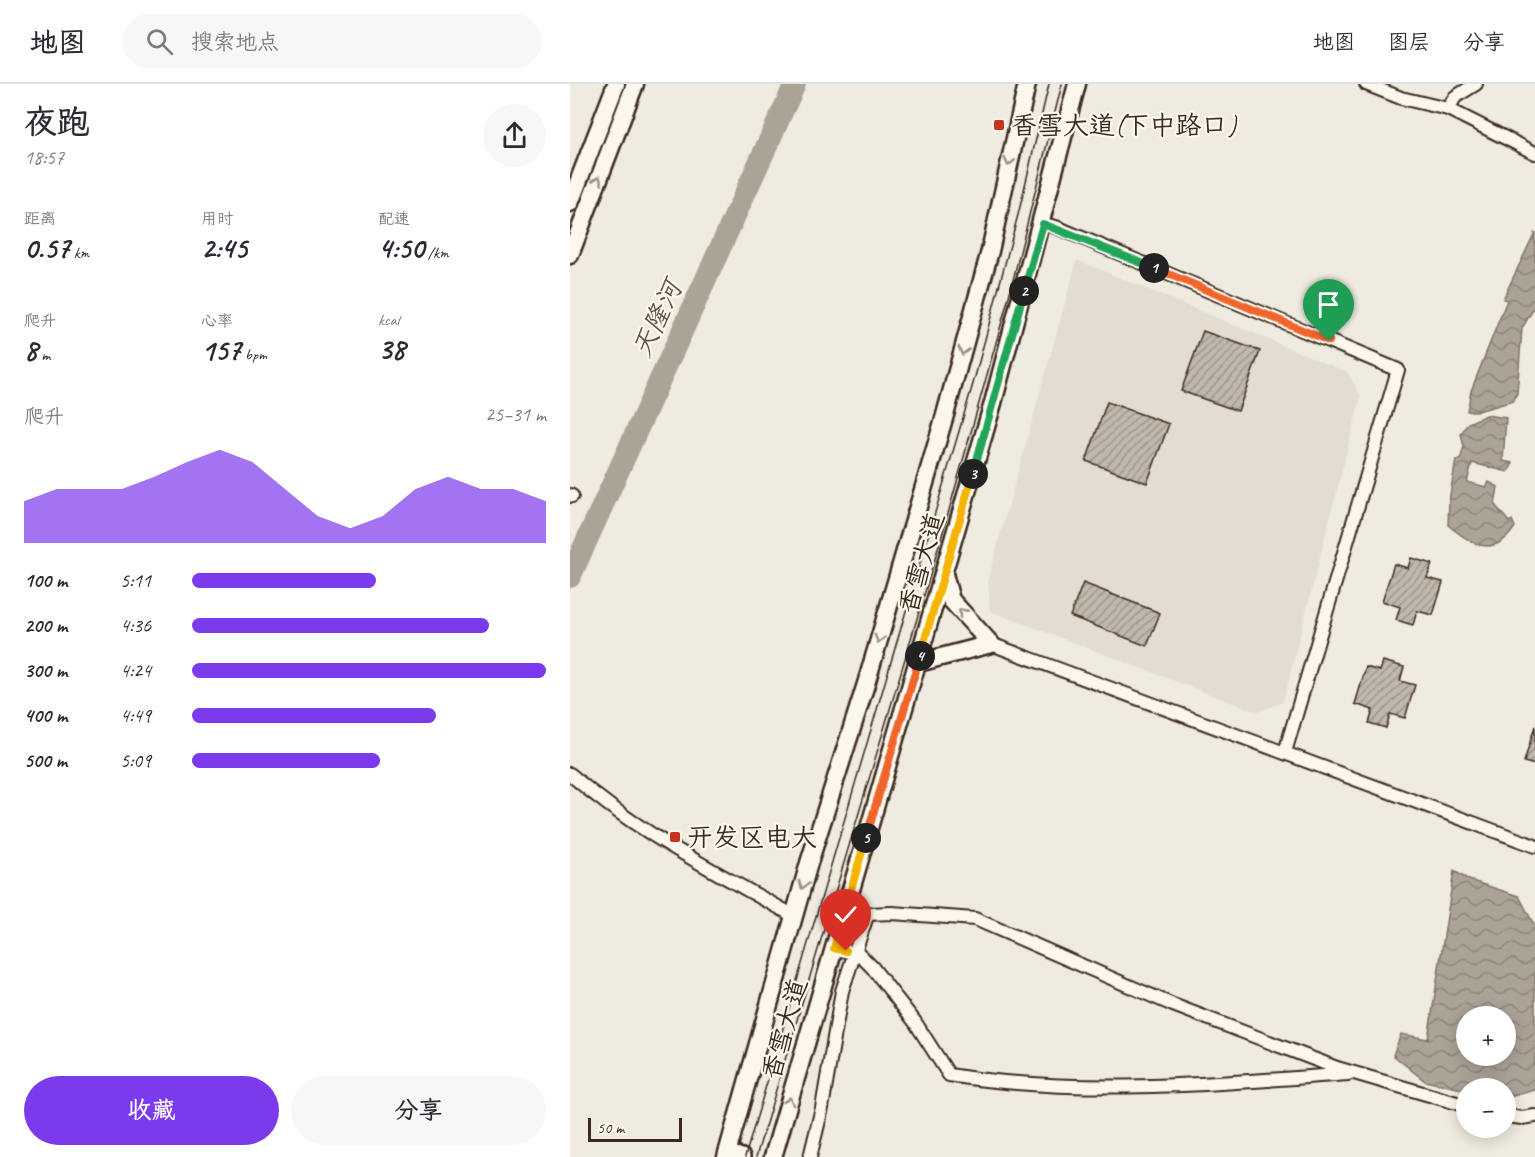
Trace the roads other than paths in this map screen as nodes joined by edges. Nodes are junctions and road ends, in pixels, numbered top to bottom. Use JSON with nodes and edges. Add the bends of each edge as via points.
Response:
{"nodes":[{"id":1,"x":616,"y":84,"type":"edge"},
{"id":2,"x":635,"y":84,"type":"edge"},
{"id":3,"x":1027,"y":84,"type":"edge"},
{"id":4,"x":1077,"y":84,"type":"edge"},
{"id":5,"x":1366,"y":84,"type":"edge"},
{"id":6,"x":1476,"y":84,"type":"edge"},
{"id":7,"x":1448,"y":109,"type":"junction"},
{"id":8,"x":1535,"y":153,"type":"edge"},
{"id":9,"x":570,"y":203,"type":"edge"},
{"id":10,"x":1043,"y":224,"type":"junction"},
{"id":11,"x":570,"y":255,"type":"edge"},
{"id":12,"x":944,"y":574,"type":"junction"},
{"id":13,"x":991,"y":644,"type":"junction"},
{"id":14,"x":918,"y":663,"type":"junction"},
{"id":15,"x":1285,"y":752,"type":"junction"},
{"id":16,"x":570,"y":774,"type":"edge"},
{"id":17,"x":1535,"y":846,"type":"edge"},
{"id":18,"x":868,"y":914,"type":"junction"},
{"id":19,"x":844,"y":915,"type":"junction"},
{"id":20,"x":794,"y":916,"type":"junction"},
{"id":21,"x":834,"y":948,"type":"junction"},
{"id":22,"x":855,"y":953,"type":"junction"},
{"id":23,"x":1355,"y":1074,"type":"junction"},
{"id":24,"x":1456,"y":1103,"type":"edge"},
{"id":25,"x":1535,"y":1116,"type":"edge"},
{"id":26,"x":1516,"y":1117,"type":"edge"},
{"id":27,"x":732,"y":1155,"type":"edge"},
{"id":28,"x":773,"y":1157,"type":"edge"},
{"id":29,"x":810,"y":1157,"type":"edge"}],
"edges":[{"from":1,"to":9,"type":"main road"},
{"from":11,"to":2,"type":"main road","one_way":true},
{"from":3,"to":20,"type":"main road","name":"香雪大道","one_way":true,"via":[[990,251],[948,405]]},
{"from":4,"to":10,"type":"main road","name":"香雪大道"},
{"from":5,"to":7,"type":"street","via":[[1401,98]]},
{"from":6,"to":7,"type":"street","via":[[1455,97]]},
{"from":7,"to":8,"type":"street"},
{"from":10,"to":12,"type":"main road","name":"香雪大道"},
{"from":10,"to":15,"type":"street","via":[[1398,370]]},
{"from":13,"to":12,"type":"main road","one_way":true,"via":[[951,600]]},
{"from":12,"to":14,"type":"main road","name":"香雪大道"},
{"from":13,"to":14,"type":"main road"},
{"from":13,"to":15,"type":"street"},
{"from":14,"to":19,"type":"main road","name":"香雪大道"},
{"from":15,"to":17,"type":"street"},
{"from":16,"to":20,"type":"street","via":[[658,839]]},
{"from":18,"to":19,"type":"street"},
{"from":18,"to":22,"type":"street"},
{"from":18,"to":23,"type":"street","via":[[975,919],[1173,1005]]},
{"from":19,"to":21,"type":"main road","name":"香雪大道"},
{"from":20,"to":27,"type":"main road","name":"香雪大道"},
{"from":21,"to":22,"type":"street"},
{"from":28,"to":21,"type":"main road","name":"香雪大道","one_way":true},
{"from":22,"to":23,"type":"street","via":[[872,967],[915,1022],[949,1074],[1004,1084],[1116,1085],[1247,1082]]},
{"from":22,"to":29,"type":"street","via":[[842,991]]},
{"from":23,"to":24,"type":"street"},
{"from":25,"to":26,"type":"street"}]}
